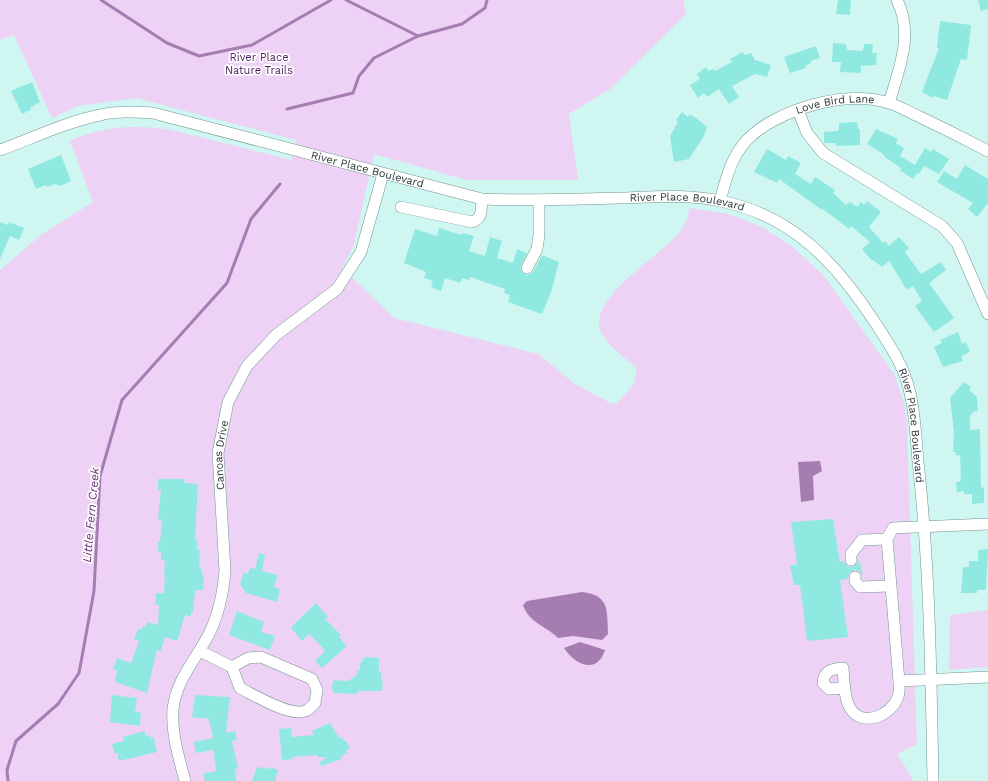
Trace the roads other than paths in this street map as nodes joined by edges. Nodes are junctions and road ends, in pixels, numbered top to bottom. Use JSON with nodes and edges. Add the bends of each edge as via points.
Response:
{"nodes":[{"id":1,"x":897,"y":0,"type":"edge"},
{"id":2,"x":889,"y":103,"type":"junction"},
{"id":3,"x":798,"y":110,"type":"junction"},
{"id":4,"x":0,"y":150,"type":"edge"},
{"id":5,"x":988,"y":151,"type":"edge"},
{"id":6,"x":383,"y":174,"type":"junction"},
{"id":7,"x":482,"y":199,"type":"junction"},
{"id":8,"x":539,"y":200,"type":"junction"},
{"id":9,"x":720,"y":201,"type":"junction"},
{"id":10,"x":401,"y":207,"type":"dead end"},
{"id":11,"x":527,"y":268,"type":"dead end"},
{"id":12,"x":988,"y":314,"type":"edge"},
{"id":13,"x":988,"y":524,"type":"edge"},
{"id":14,"x":925,"y":528,"type":"junction"},
{"id":15,"x":887,"y":539,"type":"junction"},
{"id":16,"x":851,"y":560,"type":"dead end"},
{"id":17,"x":855,"y":577,"type":"dead end"},
{"id":18,"x":890,"y":586,"type":"junction"},
{"id":19,"x":200,"y":651,"type":"junction"},
{"id":20,"x":232,"y":667,"type":"junction"},
{"id":21,"x":988,"y":677,"type":"edge"},
{"id":22,"x":931,"y":680,"type":"junction"},
{"id":23,"x":898,"y":681,"type":"junction"},
{"id":24,"x":845,"y":688,"type":"dead end"},
{"id":25,"x":185,"y":781,"type":"edge"},
{"id":26,"x":933,"y":781,"type":"edge"}],
"edges":[{"from":1,"to":2,"type":"street","via":[[903,11],[905,24],[904,51]]},
{"from":2,"to":3,"type":"street","name":"Love Bird Lane","via":[[862,98],[834,100]]},
{"from":2,"to":5,"type":"street","name":"Love Bird Lane"},
{"from":3,"to":9,"type":"street","name":"Love Bird Lane","via":[[772,121],[747,140],[730,169]]},
{"from":3,"to":12,"type":"street","via":[[807,133],[823,153],[942,226],[957,243]]},
{"from":4,"to":6,"type":"street","name":"River Place Boulevard","via":[[100,115],[152,112]]},
{"from":6,"to":7,"type":"street","name":"River Place Boulevard"},
{"from":6,"to":19,"type":"street","name":"Canoas Drive","via":[[360,252],[337,289],[276,335],[247,366],[228,402],[218,453],[225,564],[224,591],[217,617]]},
{"from":7,"to":8,"type":"street","name":"River Place Boulevard"},
{"from":7,"to":10,"type":"street","via":[[481,214],[472,222]]},
{"from":8,"to":9,"type":"street","name":"River Place Boulevard","via":[[683,196]]},
{"from":8,"to":11,"type":"street","via":[[537,249]]},
{"from":9,"to":14,"type":"street","name":"River Place Boulevard","via":[[760,213],[789,228],[813,246],[835,267],[865,306],[892,348],[910,393]]},
{"from":13,"to":14,"type":"street"},
{"from":14,"to":15,"type":"street","via":[[893,528]]},
{"from":14,"to":22,"type":"street","name":"River Place Boulevard"},
{"from":15,"to":16,"type":"street","via":[[862,540],[851,554]]},
{"from":15,"to":18,"type":"street"},
{"from":17,"to":18,"type":"street","via":[[860,587]]},
{"from":18,"to":23,"type":"street"},
{"from":19,"to":20,"type":"street"},
{"from":19,"to":25,"type":"street","name":"Canoas Drive","via":[[182,679],[173,709],[173,724]]},
{"from":20,"to":20,"type":"street","via":[[240,688],[265,700],[294,712],[305,711],[315,704],[317,690],[312,679],[261,657],[248,658]]},
{"from":21,"to":22,"type":"street"},
{"from":22,"to":23,"type":"street"},
{"from":22,"to":26,"type":"street","name":"River Place Boulevard"},
{"from":23,"to":24,"type":"street","via":[[899,694],[895,703],[882,715],[868,719],[853,712]]}]}
